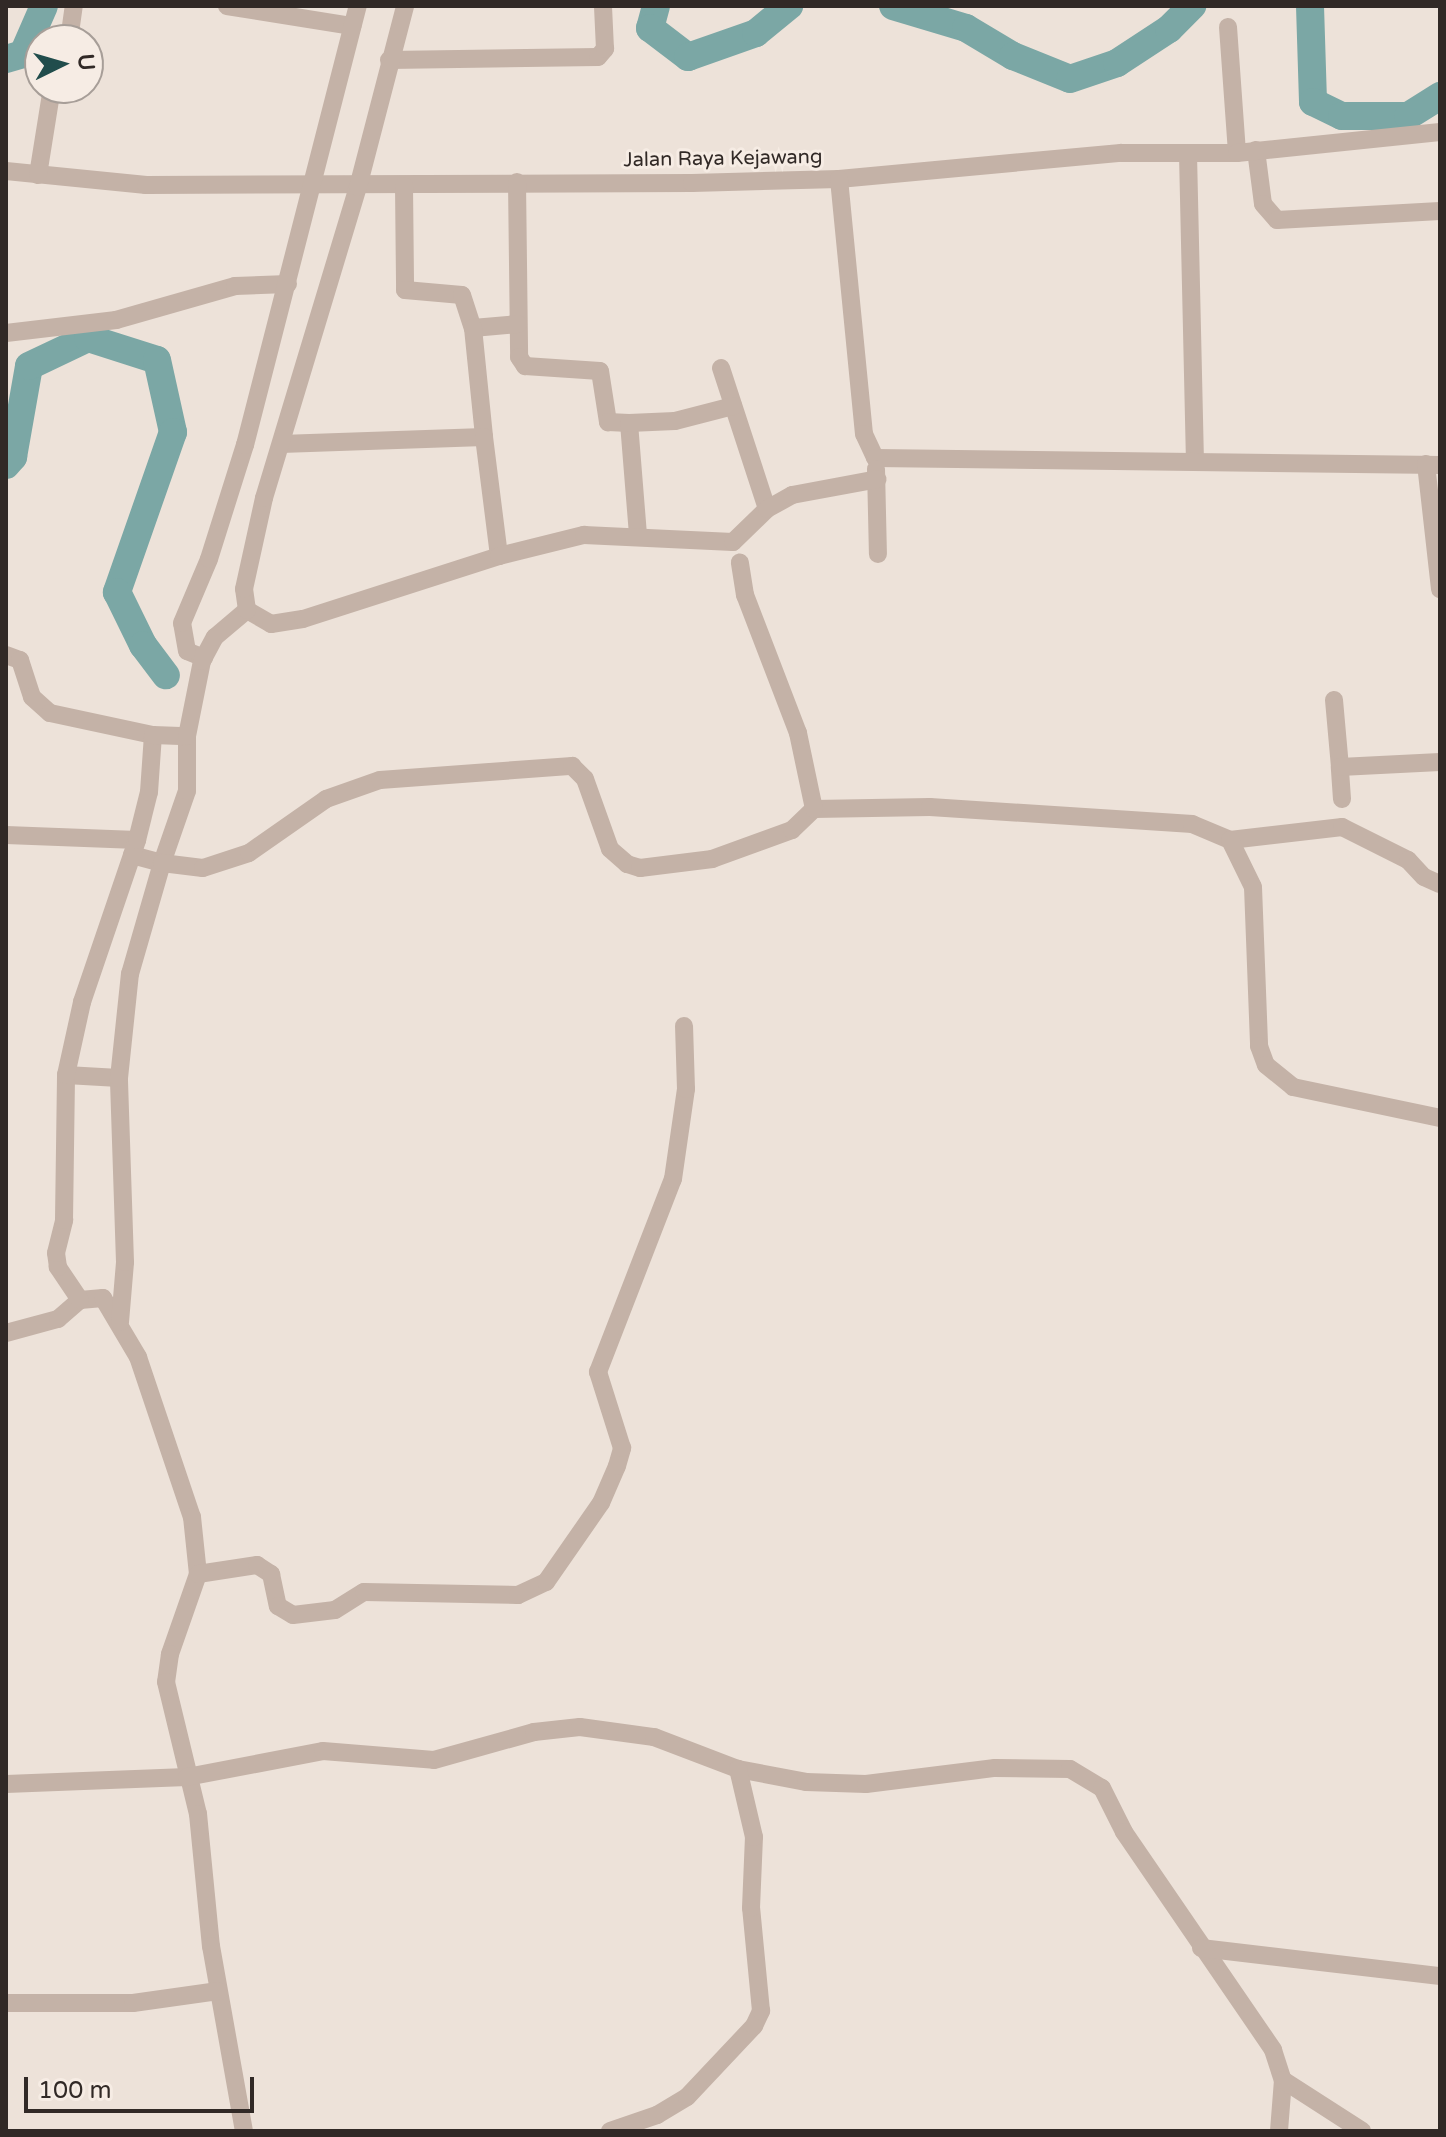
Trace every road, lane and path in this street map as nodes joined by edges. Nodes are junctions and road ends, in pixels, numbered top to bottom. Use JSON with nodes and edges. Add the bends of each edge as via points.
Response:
{"nodes":[{"id":1,"x":227,"y":6,"type":"edge"},
{"id":2,"x":358,"y":6,"type":"edge"},
{"id":3,"x":405,"y":6,"type":"edge"},
{"id":4,"x":603,"y":6,"type":"edge"},
{"id":5,"x":352,"y":26,"type":"junction"},
{"id":6,"x":1228,"y":27,"type":"dead end"},
{"id":7,"x":389,"y":60,"type":"junction"},
{"id":8,"x":49,"y":104,"type":"edge"},
{"id":9,"x":1440,"y":132,"type":"edge"},
{"id":10,"x":1256,"y":150,"type":"junction"},
{"id":11,"x":1237,"y":153,"type":"junction"},
{"id":12,"x":1188,"y":154,"type":"junction"},
{"id":13,"x":6,"y":171,"type":"edge"},
{"id":14,"x":38,"y":175,"type":"junction"},
{"id":15,"x":839,"y":179,"type":"junction"},
{"id":16,"x":517,"y":182,"type":"junction"},
{"id":17,"x":404,"y":186,"type":"junction"},
{"id":18,"x":310,"y":187,"type":"junction"},
{"id":19,"x":354,"y":187,"type":"junction"},
{"id":20,"x":1440,"y":211,"type":"edge"},
{"id":21,"x":288,"y":284,"type":"junction"},
{"id":22,"x":518,"y":324,"type":"junction"},
{"id":23,"x":473,"y":328,"type":"junction"},
{"id":24,"x":6,"y":333,"type":"edge"},
{"id":25,"x":721,"y":368,"type":"dead end"},
{"id":26,"x":733,"y":406,"type":"junction"},
{"id":27,"x":629,"y":423,"type":"junction"},
{"id":28,"x":484,"y":437,"type":"junction"},
{"id":29,"x":281,"y":444,"type":"junction"},
{"id":30,"x":875,"y":458,"type":"junction"},
{"id":31,"x":1195,"y":458,"type":"junction"},
{"id":32,"x":1433,"y":464,"type":"edge"},
{"id":33,"x":878,"y":479,"type":"junction"},
{"id":34,"x":767,"y":509,"type":"junction"},
{"id":35,"x":638,"y":536,"type":"junction"},
{"id":36,"x":878,"y":554,"type":"dead end"},
{"id":37,"x":499,"y":556,"type":"junction"},
{"id":38,"x":740,"y":562,"type":"dead end"},
{"id":39,"x":1440,"y":589,"type":"edge"},
{"id":40,"x":247,"y":610,"type":"junction"},
{"id":41,"x":6,"y":655,"type":"edge"},
{"id":42,"x":203,"y":659,"type":"junction"},
{"id":43,"x":1334,"y":700,"type":"dead end"},
{"id":44,"x":153,"y":735,"type":"junction"},
{"id":45,"x":187,"y":736,"type":"junction"},
{"id":46,"x":1440,"y":762,"type":"edge"},
{"id":47,"x":1340,"y":767,"type":"junction"},
{"id":48,"x":1342,"y":799,"type":"dead end"},
{"id":49,"x":814,"y":809,"type":"junction"},
{"id":50,"x":6,"y":835,"type":"edge"},
{"id":51,"x":1230,"y":840,"type":"junction"},
{"id":52,"x":147,"y":855,"type":"junction"},
{"id":53,"x":1440,"y":884,"type":"edge"},
{"id":54,"x":684,"y":1026,"type":"dead end"},
{"id":55,"x":71,"y":1075,"type":"junction"},
{"id":56,"x":111,"y":1078,"type":"junction"},
{"id":57,"x":1440,"y":1118,"type":"edge"},
{"id":58,"x":76,"y":1294,"type":"junction"},
{"id":59,"x":120,"y":1322,"type":"junction"},
{"id":60,"x":6,"y":1333,"type":"edge"},
{"id":61,"x":198,"y":1574,"type":"junction"},
{"id":62,"x":738,"y":1769,"type":"junction"},
{"id":63,"x":187,"y":1777,"type":"junction"},
{"id":64,"x":6,"y":1784,"type":"edge"},
{"id":65,"x":1201,"y":1948,"type":"junction"},
{"id":66,"x":1440,"y":1976,"type":"edge"},
{"id":67,"x":218,"y":1991,"type":"junction"},
{"id":68,"x":6,"y":2003,"type":"edge"},
{"id":69,"x":1283,"y":2080,"type":"junction"},
{"id":70,"x":244,"y":2131,"type":"edge"},
{"id":71,"x":610,"y":2131,"type":"edge"},
{"id":72,"x":1279,"y":2131,"type":"edge"},
{"id":73,"x":1362,"y":2131,"type":"edge"}],
"edges":[{"from":1,"to":5,"type":"street"},
{"from":2,"to":5,"type":"street"},
{"from":3,"to":7,"type":"street"},
{"from":4,"to":7,"type":"street","via":[[603,54],[583,61]]},
{"from":5,"to":18,"type":"street"},
{"from":6,"to":11,"type":"street"},
{"from":7,"to":19,"type":"street"},
{"from":8,"to":14,"type":"street"},
{"from":9,"to":10,"type":"street","name":"Jalan Raya Kejawang"},
{"from":10,"to":11,"type":"street","name":"Jalan Raya Kejawang"},
{"from":10,"to":20,"type":"street","via":[[1263,204],[1277,220]]},
{"from":11,"to":12,"type":"street","name":"Jalan Raya Kejawang"},
{"from":12,"to":15,"type":"street","name":"Jalan Raya Kejawang","via":[[1121,153]]},
{"from":12,"to":31,"type":"street"},
{"from":13,"to":14,"type":"street","name":"Jalan Raya Kejawang"},
{"from":14,"to":18,"type":"street","name":"Jalan Raya Kejawang","via":[[146,185]]},
{"from":15,"to":16,"type":"street","name":"Jalan Raya Kejawang"},
{"from":15,"to":30,"type":"street","via":[[864,434]]},
{"from":16,"to":17,"type":"street","name":"Jalan Raya Kejawang"},
{"from":16,"to":22,"type":"street"},
{"from":17,"to":19,"type":"street","name":"Jalan Raya Kejawang"},
{"from":17,"to":23,"type":"street","via":[[405,290],[462,295]]},
{"from":18,"to":19,"type":"street","name":"Jalan Raya Kejawang"},
{"from":18,"to":21,"type":"street"},
{"from":19,"to":29,"type":"street"},
{"from":21,"to":24,"type":"street","via":[[235,286],[116,320]]},
{"from":21,"to":42,"type":"street","via":[[209,559],[182,623],[187,651]]},
{"from":22,"to":23,"type":"street"},
{"from":22,"to":27,"type":"street","via":[[523,365],[597,368],[608,422]]},
{"from":23,"to":28,"type":"street"},
{"from":25,"to":26,"type":"street"},
{"from":26,"to":27,"type":"street","via":[[675,421]]},
{"from":26,"to":34,"type":"street"},
{"from":27,"to":35,"type":"street"},
{"from":28,"to":29,"type":"street"},
{"from":28,"to":37,"type":"street"},
{"from":29,"to":40,"type":"street","via":[[244,589]]},
{"from":30,"to":31,"type":"street"},
{"from":30,"to":33,"type":"street"},
{"from":31,"to":32,"type":"street"},
{"from":32,"to":39,"type":"street"},
{"from":33,"to":34,"type":"street","via":[[812,488]]},
{"from":33,"to":36,"type":"street"},
{"from":34,"to":35,"type":"street","via":[[733,542]]},
{"from":35,"to":37,"type":"street","via":[[584,535]]},
{"from":37,"to":40,"type":"street","via":[[283,623],[261,622]]},
{"from":38,"to":49,"type":"street","via":[[745,595],[787,695]]},
{"from":40,"to":42,"type":"street","via":[[215,637]]},
{"from":41,"to":44,"type":"street","via":[[20,660],[32,697],[50,713]]},
{"from":42,"to":45,"type":"street"},
{"from":43,"to":47,"type":"street"},
{"from":44,"to":45,"type":"street"},
{"from":44,"to":52,"type":"street"},
{"from":45,"to":52,"type":"street","via":[[187,791]]},
{"from":46,"to":47,"type":"street"},
{"from":47,"to":48,"type":"street"},
{"from":49,"to":51,"type":"street","via":[[930,807],[1192,824]]},
{"from":49,"to":52,"type":"street","via":[[792,830],[757,845],[712,859],[640,868],[617,860],[575,766],[380,780],[326,799],[249,853],[203,868]]},
{"from":50,"to":52,"type":"street"},
{"from":51,"to":53,"type":"street","via":[[1342,827],[1408,860]]},
{"from":51,"to":57,"type":"street","via":[[1253,887],[1259,1046],[1266,1065],[1293,1087]]},
{"from":52,"to":55,"type":"street","via":[[82,1002]]},
{"from":52,"to":56,"type":"street"},
{"from":54,"to":61,"type":"street","via":[[686,1089],[673,1179],[598,1372],[622,1448],[601,1503],[546,1582],[518,1595],[364,1592],[335,1610],[293,1615],[278,1606],[271,1574],[257,1565]]},
{"from":55,"to":56,"type":"street"},
{"from":55,"to":58,"type":"street","via":[[58,1267]]},
{"from":56,"to":59,"type":"street","via":[[125,1262]]},
{"from":58,"to":59,"type":"street","via":[[103,1298]]},
{"from":58,"to":60,"type":"street","via":[[58,1319]]},
{"from":59,"to":61,"type":"street","via":[[138,1357],[192,1517]]},
{"from":61,"to":63,"type":"street","via":[[170,1654],[166,1682]]},
{"from":62,"to":63,"type":"street","via":[[654,1737],[580,1727],[534,1732],[434,1760],[323,1751]]},
{"from":62,"to":65,"type":"street","via":[[806,1782],[866,1784],[1033,1766],[1089,1776],[1102,1788],[1124,1832]]},
{"from":62,"to":71,"type":"street","via":[[754,1837],[751,1908],[761,2011],[754,2026],[687,2097],[657,2115]]},
{"from":63,"to":64,"type":"street"},
{"from":63,"to":67,"type":"street","via":[[198,1814]]},
{"from":65,"to":66,"type":"street"},
{"from":65,"to":69,"type":"street","via":[[1255,2020]]},
{"from":67,"to":68,"type":"street","via":[[133,2003]]},
{"from":67,"to":70,"type":"street"},
{"from":69,"to":72,"type":"street"},
{"from":69,"to":73,"type":"street"}]}
